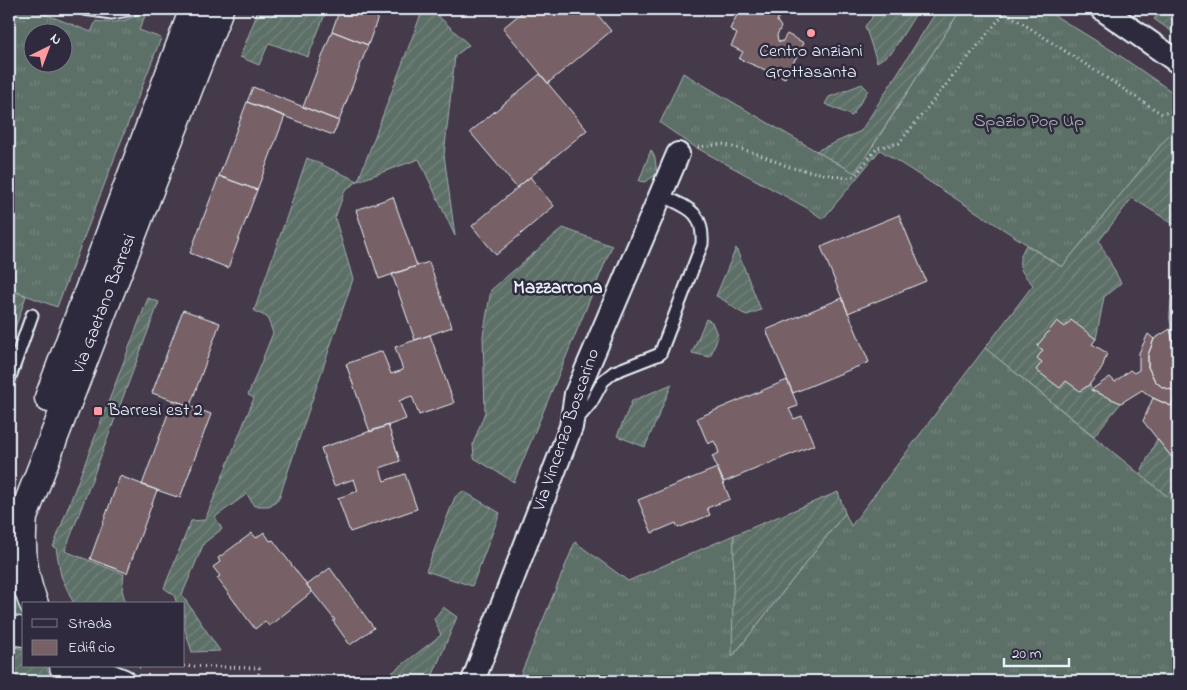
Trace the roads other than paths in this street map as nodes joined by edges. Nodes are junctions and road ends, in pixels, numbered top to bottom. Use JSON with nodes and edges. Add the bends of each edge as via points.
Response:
{"nodes":[{"id":1,"x":84,"y":9,"type":"edge"},
{"id":2,"x":133,"y":9,"type":"edge"},
{"id":3,"x":1102,"y":9,"type":"edge"},
{"id":4,"x":197,"y":10,"type":"edge"},
{"id":5,"x":1178,"y":62,"type":"edge"},
{"id":6,"x":678,"y":154,"type":"road end"},
{"id":7,"x":661,"y":195,"type":"junction"},
{"id":8,"x":32,"y":315,"type":"dead end"},
{"id":9,"x":10,"y":373,"type":"edge"},
{"id":10,"x":571,"y":427,"type":"junction"},
{"id":11,"x":9,"y":504,"type":"edge"},
{"id":12,"x":33,"y":602,"type":"edge"},
{"id":13,"x":9,"y":630,"type":"edge"},
{"id":14,"x":22,"y":632,"type":"edge"},
{"id":15,"x":65,"y":668,"type":"edge"},
{"id":16,"x":93,"y":668,"type":"edge"},
{"id":17,"x":69,"y":681,"type":"edge"},
{"id":18,"x":124,"y":681,"type":"edge"},
{"id":19,"x":474,"y":681,"type":"edge"}],
"edges":[{"from":1,"to":2,"type":"lane","via":[[112,13]]},
{"from":3,"to":5,"type":"street"},
{"from":4,"to":11,"type":"street","name":"Via Gaetano Barresi"},
{"from":4,"to":12,"type":"street","name":"Via Gaetano Barresi","via":[[23,517],[20,542]]},
{"from":6,"to":7,"type":"street","name":"Via Vincenzo Boscarino"},
{"from":7,"to":10,"type":"street","name":"Via Vincenzo Boscarino","via":[[576,394]]},
{"from":7,"to":10,"type":"lane","via":[[692,210],[700,219],[703,230],[699,253],[660,354],[614,372],[603,381],[591,403]]},
{"from":8,"to":9,"type":"lane"},
{"from":10,"to":19,"type":"street","name":"Via Vincenzo Boscarino"},
{"from":13,"to":14,"type":"street"},
{"from":15,"to":17,"type":"street"},
{"from":16,"to":18,"type":"street"}]}
